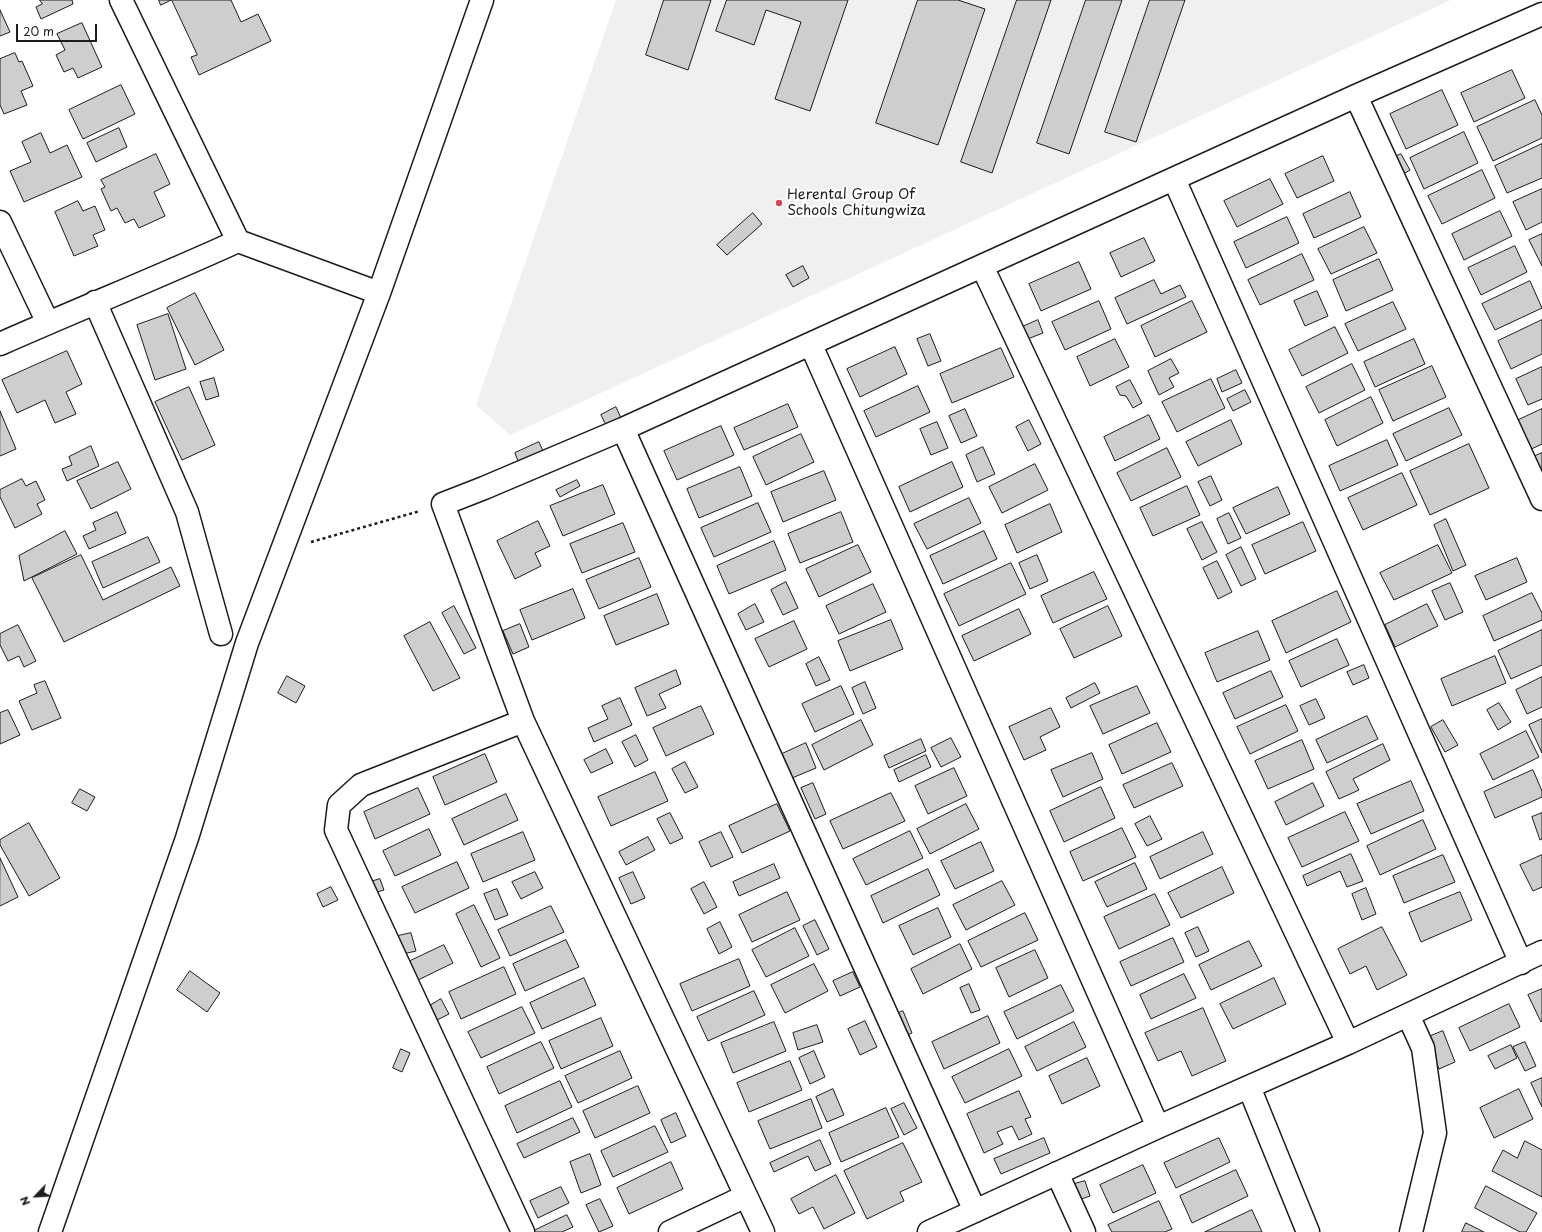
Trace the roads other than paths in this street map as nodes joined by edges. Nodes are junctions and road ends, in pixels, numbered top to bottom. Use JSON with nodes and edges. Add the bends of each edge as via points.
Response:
{"nodes":[{"id":1,"x":121,"y":0,"type":"edge"},
{"id":2,"x":482,"y":0,"type":"edge"},
{"id":3,"x":1542,"y":14,"type":"edge"},
{"id":4,"x":1356,"y":96,"type":"junction"},
{"id":5,"x":1174,"y":179,"type":"junction"},
{"id":6,"x":0,"y":222,"type":"edge"},
{"id":7,"x":238,"y":241,"type":"junction"},
{"id":8,"x":982,"y":266,"type":"junction"},
{"id":9,"x":379,"y":293,"type":"junction"},
{"id":10,"x":95,"y":302,"type":"junction"},
{"id":11,"x":48,"y":323,"type":"junction"},
{"id":12,"x":0,"y":344,"type":"edge"},
{"id":13,"x":812,"y":345,"type":"junction"},
{"id":14,"x":623,"y":429,"type":"junction"},
{"id":15,"x":1542,"y":499,"type":"edge"},
{"id":16,"x":221,"y":634,"type":"dead end"},
{"id":17,"x":523,"y":721,"type":"junction"},
{"id":18,"x":1542,"y":952,"type":"edge"},
{"id":19,"x":1521,"y":963,"type":"junction"},
{"id":20,"x":1408,"y":1016,"type":"junction"},
{"id":21,"x":1348,"y":1043,"type":"junction"},
{"id":22,"x":1249,"y":1087,"type":"junction"},
{"id":23,"x":1158,"y":1126,"type":"junction"},
{"id":24,"x":1057,"y":1173,"type":"junction"},
{"id":25,"x":746,"y":1196,"type":"junction"},
{"id":26,"x":975,"y":1211,"type":"junction"},
{"id":27,"x":50,"y":1232,"type":"edge"},
{"id":28,"x":523,"y":1232,"type":"edge"},
{"id":29,"x":670,"y":1232,"type":"edge"},
{"id":30,"x":763,"y":1232,"type":"edge"},
{"id":31,"x":929,"y":1232,"type":"edge"},
{"id":32,"x":1084,"y":1232,"type":"edge"},
{"id":33,"x":1308,"y":1232,"type":"edge"},
{"id":34,"x":1411,"y":1232,"type":"edge"}],
"edges":[{"from":1,"to":7,"type":"street"},
{"from":2,"to":9,"type":"street"},
{"from":3,"to":4,"type":"street"},
{"from":4,"to":5,"type":"street"},
{"from":4,"to":15,"type":"street"},
{"from":5,"to":8,"type":"street"},
{"from":5,"to":19,"type":"street"},
{"from":6,"to":11,"type":"street"},
{"from":7,"to":9,"type":"street"},
{"from":7,"to":10,"type":"street"},
{"from":8,"to":13,"type":"street"},
{"from":8,"to":21,"type":"street"},
{"from":9,"to":27,"type":"street","via":[[247,643],[187,838]]},
{"from":10,"to":11,"type":"street"},
{"from":10,"to":16,"type":"street","via":[[187,512]]},
{"from":11,"to":12,"type":"street"},
{"from":13,"to":14,"type":"street"},
{"from":13,"to":23,"type":"street"},
{"from":14,"to":17,"type":"street","via":[[443,504]]},
{"from":14,"to":26,"type":"street"},
{"from":17,"to":25,"type":"street"},
{"from":17,"to":28,"type":"street","via":[[361,785],[339,805],[336,830]]},
{"from":18,"to":19,"type":"street"},
{"from":19,"to":20,"type":"street"},
{"from":20,"to":21,"type":"street"},
{"from":20,"to":34,"type":"street","via":[[1423,1048],[1434,1133]]},
{"from":21,"to":22,"type":"street"},
{"from":22,"to":23,"type":"street"},
{"from":22,"to":33,"type":"street"},
{"from":23,"to":24,"type":"street"},
{"from":24,"to":26,"type":"street"},
{"from":24,"to":32,"type":"street"},
{"from":25,"to":29,"type":"street"},
{"from":25,"to":30,"type":"street"},
{"from":26,"to":31,"type":"street"}]}
